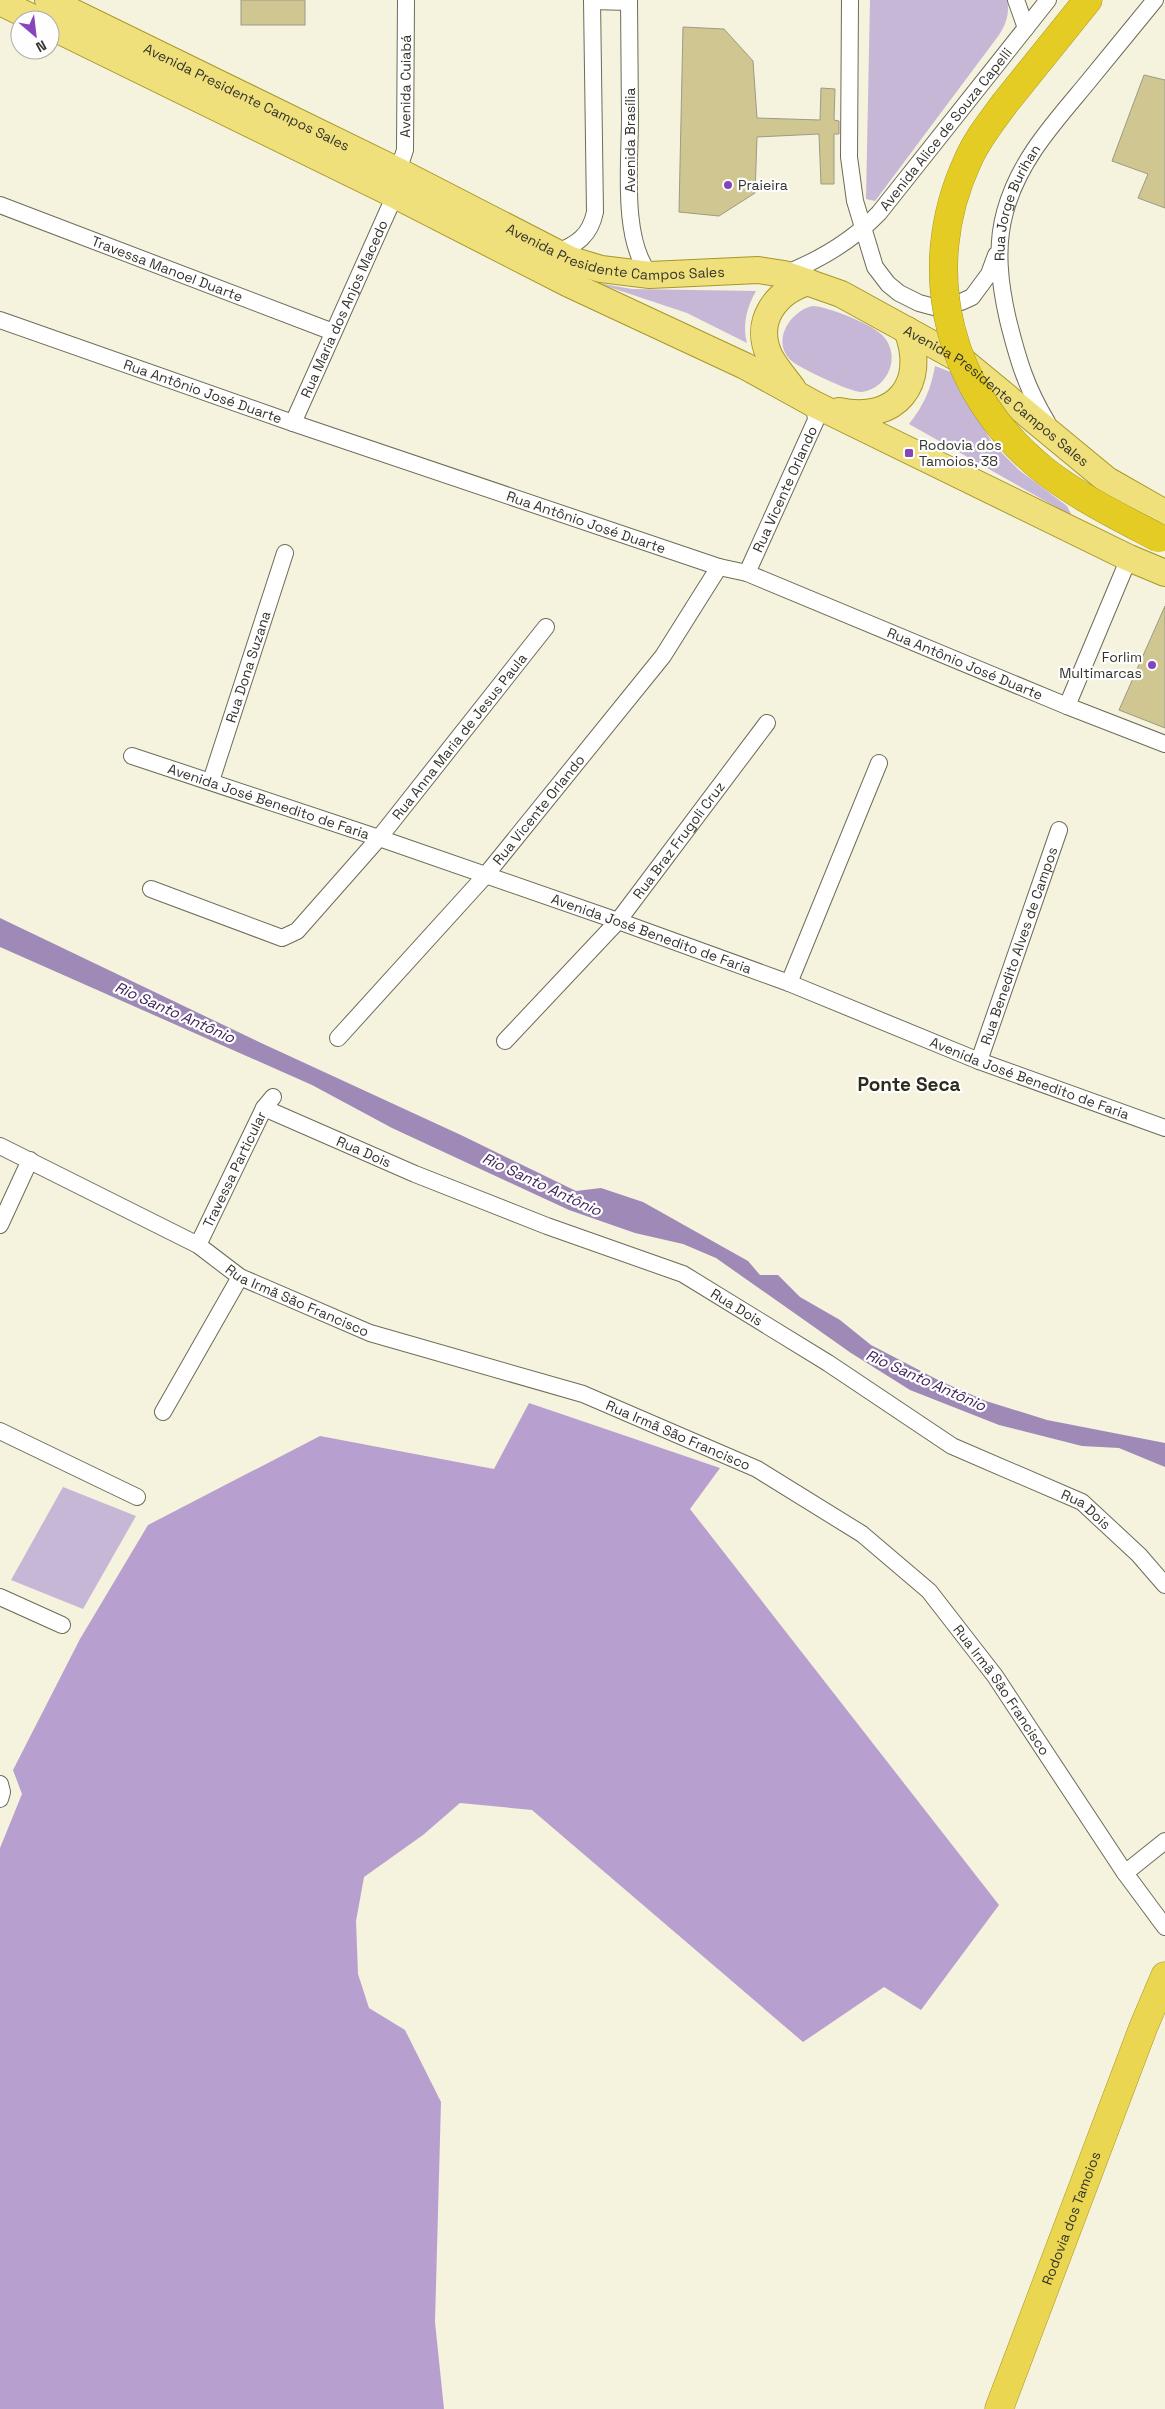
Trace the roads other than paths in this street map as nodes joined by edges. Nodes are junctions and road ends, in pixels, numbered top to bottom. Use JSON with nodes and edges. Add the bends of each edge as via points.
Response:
{"nodes":[{"id":1,"x":406,"y":0,"type":"edge"},
{"id":2,"x":1016,"y":0,"type":"edge"},
{"id":3,"x":1048,"y":0,"type":"edge"},
{"id":4,"x":1088,"y":0,"type":"edge"},
{"id":5,"x":1155,"y":0,"type":"edge"},
{"id":6,"x":592,"y":1,"type":"edge"},
{"id":7,"x":629,"y":1,"type":"edge"},
{"id":8,"x":850,"y":1,"type":"edge"},
{"id":9,"x":0,"y":2,"type":"edge"},
{"id":10,"x":56,"y":8,"type":"edge"},
{"id":11,"x":16,"y":10,"type":"edge"},
{"id":12,"x":1026,"y":28,"type":"junction"},
{"id":13,"x":396,"y":183,"type":"junction"},
{"id":14,"x":0,"y":205,"type":"edge"},
{"id":15,"x":864,"y":229,"type":"junction"},
{"id":16,"x":1000,"y":244,"type":"junction"},
{"id":17,"x":556,"y":253,"type":"junction"},
{"id":18,"x":650,"y":275,"type":"junction"},
{"id":19,"x":796,"y":278,"type":"junction"},
{"id":20,"x":0,"y":320,"type":"edge"},
{"id":21,"x":907,"y":330,"type":"junction"},
{"id":22,"x":333,"y":332,"type":"junction"},
{"id":23,"x":806,"y":398,"type":"junction"},
{"id":24,"x":293,"y":423,"type":"junction"},
{"id":25,"x":1056,"y":437,"type":"junction"},
{"id":26,"x":1163,"y":530,"type":"edge"},
{"id":27,"x":285,"y":553,"type":"dead end"},
{"id":28,"x":1129,"y":558,"type":"junction"},
{"id":29,"x":719,"y":567,"type":"junction"},
{"id":30,"x":747,"y":573,"type":"junction"},
{"id":31,"x":1165,"y":573,"type":"edge"},
{"id":32,"x":546,"y":627,"type":"dead end"},
{"id":33,"x":1067,"y":706,"type":"junction"},
{"id":34,"x":767,"y":723,"type":"dead end"},
{"id":35,"x":1165,"y":744,"type":"edge"},
{"id":36,"x":132,"y":756,"type":"dead end"},
{"id":37,"x":879,"y":763,"type":"dead end"},
{"id":38,"x":211,"y":781,"type":"junction"},
{"id":39,"x":1059,"y":830,"type":"dead end"},
{"id":40,"x":379,"y":838,"type":"junction"},
{"id":41,"x":484,"y":876,"type":"junction"},
{"id":42,"x":151,"y":890,"type":"dead end"},
{"id":43,"x":618,"y":921,"type":"junction"},
{"id":44,"x":789,"y":983,"type":"junction"},
{"id":45,"x":338,"y":1038,"type":"dead end"},
{"id":46,"x":505,"y":1041,"type":"dead end"},
{"id":47,"x":979,"y":1061,"type":"junction"},
{"id":48,"x":268,"y":1102,"type":"joint"},
{"id":49,"x":1163,"y":1121,"type":"edge"},
{"id":50,"x":0,"y":1146,"type":"edge"},
{"id":51,"x":30,"y":1160,"type":"junction"},
{"id":52,"x":0,"y":1225,"type":"edge"},
{"id":53,"x":198,"y":1244,"type":"junction"},
{"id":54,"x":240,"y":1277,"type":"junction"},
{"id":55,"x":163,"y":1412,"type":"dead end"},
{"id":56,"x":0,"y":1431,"type":"edge"},
{"id":57,"x":137,"y":1497,"type":"dead end"},
{"id":58,"x":1165,"y":1585,"type":"edge"},
{"id":59,"x":0,"y":1597,"type":"edge"},
{"id":60,"x":62,"y":1625,"type":"dead end"},
{"id":61,"x":1165,"y":1841,"type":"edge"},
{"id":62,"x":1125,"y":1873,"type":"junction"},
{"id":63,"x":1165,"y":1927,"type":"edge"},
{"id":64,"x":1165,"y":1976,"type":"edge"},
{"id":65,"x":999,"y":2409,"type":"edge"}],
"edges":[{"from":1,"to":13,"type":"street","name":"Avenida Cuiabá","via":[[405,150]]},
{"from":2,"to":12,"type":"street"},
{"from":3,"to":12,"type":"street","name":"Avenida Alice de Souza Capelli"},
{"from":4,"to":26,"type":"highway","bridge":true,"via":[[1005,103],[968,158],[948,218],[942,258],[948,325],[958,354],[981,400],[1022,451],[1046,472],[1108,510]]},
{"from":5,"to":16,"type":"street","name":"Rua Jorge Burihan","via":[[1059,116],[1023,166],[1005,212]]},
{"from":6,"to":7,"type":"street","name":"Avenida Brasília"},
{"from":6,"to":17,"type":"street","name":"Avenida Brasília","via":[[595,212],[586,235],[575,245]]},
{"from":7,"to":18,"type":"street","name":"Avenida Brasília","via":[[630,205],[637,250]]},
{"from":8,"to":15,"type":"street","via":[[849,157],[855,200]]},
{"from":9,"to":11,"type":"main road"},
{"from":10,"to":13,"type":"main road","name":"Avenida Presidente Campos Sales"},
{"from":12,"to":15,"type":"street","name":"Avenida Alice de Souza Capelli"},
{"from":13,"to":17,"type":"main road","name":"Avenida Presidente Campos Sales"},
{"from":13,"to":22,"type":"street","name":"Rua Maria dos Anjos Macedo"},
{"from":13,"to":23,"type":"main road","name":"Avenida Presidente Campos Sales","via":[[568,283]]},
{"from":14,"to":22,"type":"street","name":"Travessa Manoel Duarte"},
{"from":15,"to":16,"type":"street","via":[[875,267],[888,284],[919,303],[934,307],[972,297],[989,274]]},
{"from":15,"to":19,"type":"street","name":"Avenida Alice de Souza Capelli"},
{"from":16,"to":25,"type":"street","name":"Rua Jorge Burihan","via":[[1002,295],[1019,366]]},
{"from":17,"to":18,"type":"main road","name":"Avenida Presidente Campos Sales","via":[[601,269]]},
{"from":18,"to":19,"type":"main road","name":"Avenida Presidente Campos Sales","via":[[758,270]]},
{"from":19,"to":21,"type":"main road","name":"Avenida Presidente Campos Sales","via":[[841,294]]},
{"from":19,"to":23,"type":"main road","via":[[774,303],[764,331],[770,356]]},
{"from":20,"to":24,"type":"street","name":"Rua Antônio José Duarte"},
{"from":21,"to":23,"type":"main road","via":[[914,351],[914,374],[902,396],[876,411],[864,413],[848,413]]},
{"from":21,"to":25,"type":"main road","name":"Avenida Presidente Campos Sales","via":[[963,361]]},
{"from":22,"to":24,"type":"street","name":"Rua Maria dos Anjos Macedo"},
{"from":23,"to":28,"type":"main road","name":"Avenida Presidente Campos Sales"},
{"from":23,"to":30,"type":"street","name":"Rua Vicente Orlando","via":[[816,420]]},
{"from":24,"to":29,"type":"street","name":"Rua Antônio José Duarte"},
{"from":25,"to":26,"type":"main road","name":"Avenida Presidente Campos Sales"},
{"from":27,"to":38,"type":"street","name":"Rua Dona Suzana"},
{"from":28,"to":31,"type":"main road","name":"Avenida Presidente Campos Sales"},
{"from":28,"to":33,"type":"street"},
{"from":29,"to":30,"type":"street","name":"Rua Antônio José Duarte"},
{"from":29,"to":41,"type":"street","name":"Rua Vicente Orlando","via":[[663,656]]},
{"from":30,"to":33,"type":"street","name":"Rua Antônio José Duarte"},
{"from":32,"to":40,"type":"street","name":"Rua Anna Maria de Jesus Paula"},
{"from":33,"to":35,"type":"street","name":"Rua Antônio José Duarte"},
{"from":34,"to":43,"type":"street","name":"Rua Braz Frugoli Cruz"},
{"from":36,"to":38,"type":"street","name":"Avenida José Benedito de Faria"},
{"from":37,"to":44,"type":"street"},
{"from":38,"to":40,"type":"street","name":"Avenida José Benedito de Faria"},
{"from":39,"to":47,"type":"street","name":"Rua Benedito Alves de Campos"},
{"from":40,"to":41,"type":"street","name":"Avenida José Benedito de Faria"},
{"from":40,"to":42,"type":"street","name":"Rua Anna Maria de Jesus Paula","via":[[297,931],[282,938]]},
{"from":41,"to":43,"type":"street","name":"Avenida José Benedito de Faria"},
{"from":41,"to":45,"type":"street","name":"Rua Vicente Orlando"},
{"from":43,"to":44,"type":"street","name":"Avenida José Benedito de Faria"},
{"from":43,"to":46,"type":"street","name":"Rua Braz Frugoli Cruz"},
{"from":44,"to":47,"type":"street","name":"Avenida José Benedito de Faria"},
{"from":47,"to":49,"type":"street","name":"Avenida José Benedito de Faria"},
{"from":48,"to":53,"type":"street","name":"Travessa Particular"},
{"from":48,"to":58,"type":"street","name":"Rua Dois","via":[[424,1177],[547,1226],[683,1274],[828,1362],[952,1446],[1082,1502],[1139,1555]]},
{"from":50,"to":51,"type":"street","name":"Rua Irmã São Francisco"},
{"from":51,"to":52,"type":"street"},
{"from":51,"to":53,"type":"street","name":"Rua Irmã São Francisco"},
{"from":53,"to":54,"type":"street","name":"Rua Irmã São Francisco"},
{"from":54,"to":55,"type":"street"},
{"from":54,"to":62,"type":"street","name":"Rua Irmã São Francisco","via":[[370,1333],[583,1394],[757,1469],[862,1534],[928,1591],[996,1676]]},
{"from":56,"to":57,"type":"street"},
{"from":59,"to":60,"type":"street"},
{"from":61,"to":62,"type":"street"},
{"from":62,"to":63,"type":"street","name":"Rua Irmã São Francisco"},
{"from":64,"to":65,"type":"highway","name":"Rodovia dos Tamoios"}]}
